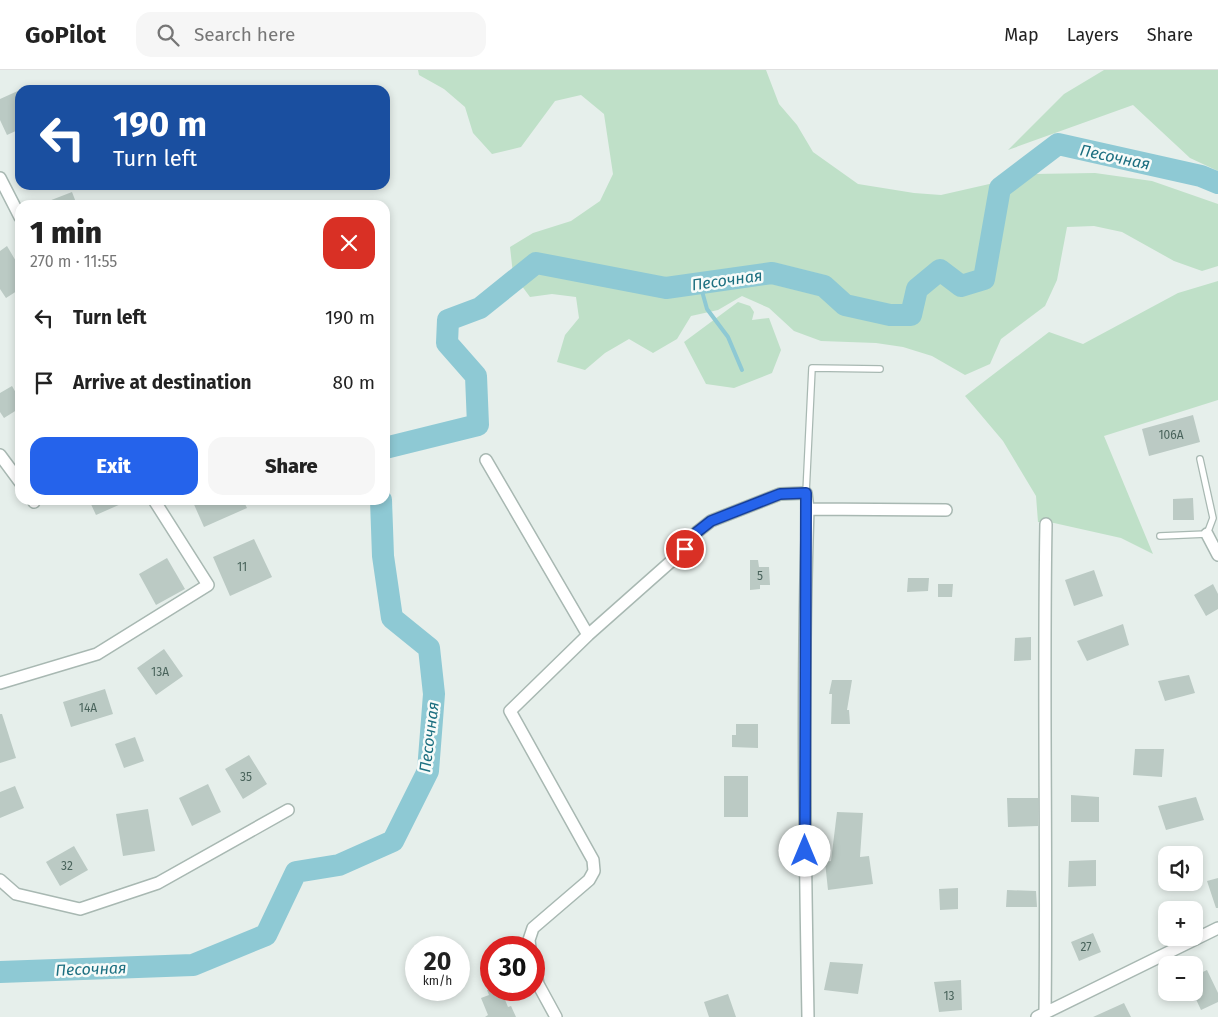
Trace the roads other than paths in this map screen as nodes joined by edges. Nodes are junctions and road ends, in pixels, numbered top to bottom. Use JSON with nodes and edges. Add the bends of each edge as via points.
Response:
{"nodes":[{"id":1,"x":0,"y":178,"type":"edge"},
{"id":2,"x":15,"y":207,"type":"edge"},
{"id":3,"x":880,"y":369,"type":"dead end"},
{"id":4,"x":0,"y":454,"type":"edge"},
{"id":5,"x":1200,"y":459,"type":"dead end"},
{"id":6,"x":486,"y":460,"type":"dead end"},
{"id":7,"x":15,"y":475,"type":"edge"},
{"id":8,"x":806,"y":493,"type":"junction"},
{"id":9,"x":157,"y":505,"type":"edge"},
{"id":10,"x":808,"y":509,"type":"junction"},
{"id":11,"x":946,"y":510,"type":"dead end"},
{"id":12,"x":1046,"y":524,"type":"dead end"},
{"id":13,"x":1207,"y":534,"type":"junction"},
{"id":14,"x":1160,"y":536,"type":"dead end"},
{"id":15,"x":1218,"y":555,"type":"edge"},
{"id":16,"x":588,"y":635,"type":"junction"},
{"id":17,"x":0,"y":682,"type":"edge"},
{"id":18,"x":288,"y":810,"type":"dead end"},
{"id":19,"x":0,"y":880,"type":"edge"},
{"id":20,"x":1218,"y":928,"type":"edge"},
{"id":21,"x":530,"y":936,"type":"edge"},
{"id":22,"x":545,"y":997,"type":"edge"},
{"id":23,"x":1041,"y":1015,"type":"edge"},
{"id":24,"x":556,"y":1017,"type":"edge"},
{"id":25,"x":808,"y":1017,"type":"edge"}],
"edges":[{"from":1,"to":2,"type":"street"},
{"from":3,"to":8,"type":"lane","via":[[812,368]]},
{"from":4,"to":7,"type":"street"},
{"from":5,"to":13,"type":"lane","via":[[1213,518]]},
{"from":6,"to":16,"type":"street"},
{"from":8,"to":10,"type":"street"},
{"from":8,"to":16,"type":"street","via":[[780,494],[711,521],[697,532],[685,549]]},
{"from":9,"to":17,"type":"street","via":[[208,585],[97,654]]},
{"from":10,"to":11,"type":"street"},
{"from":10,"to":25,"type":"street","via":[[805,870]]},
{"from":12,"to":23,"type":"street","via":[[1046,838]]},
{"from":13,"to":14,"type":"lane"},
{"from":13,"to":15,"type":"street"},
{"from":16,"to":21,"type":"street","via":[[510,712],[593,860],[594,871],[589,880],[533,928]]},
{"from":18,"to":19,"type":"street","via":[[158,882],[80,909],[16,894]]},
{"from":20,"to":23,"type":"street"},
{"from":22,"to":24,"type":"street"}]}
